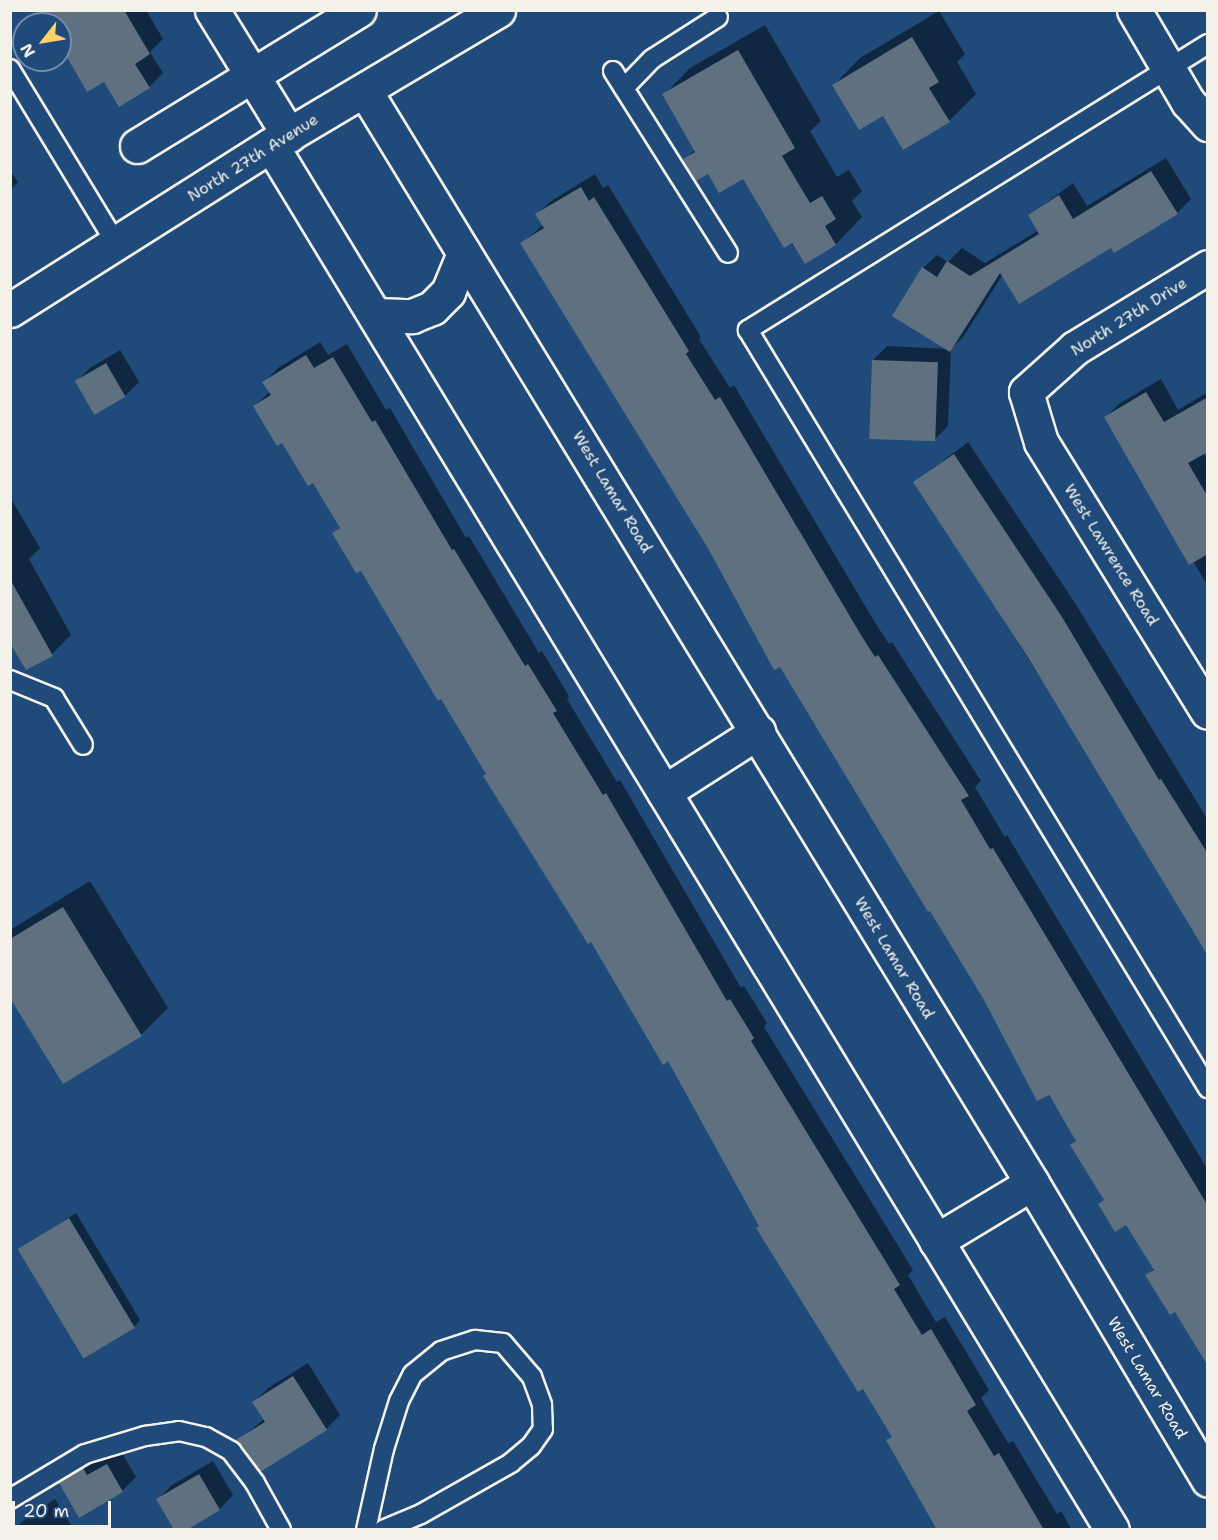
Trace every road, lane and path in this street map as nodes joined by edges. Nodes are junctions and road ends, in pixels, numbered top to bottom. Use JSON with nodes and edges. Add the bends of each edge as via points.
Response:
{"nodes":[{"id":1,"x":212,"y":10,"type":"edge"},
{"id":2,"x":359,"y":10,"type":"edge"},
{"id":3,"x":498,"y":10,"type":"edge"},
{"id":4,"x":1134,"y":10,"type":"edge"},
{"id":5,"x":718,"y":17,"type":"dead end"},
{"id":6,"x":1208,"y":44,"type":"edge"},
{"id":7,"x":1167,"y":67,"type":"junction"},
{"id":8,"x":10,"y":69,"type":"edge"},
{"id":9,"x":613,"y":71,"type":"dead end"},
{"id":10,"x":251,"y":75,"type":"junction"},
{"id":11,"x":624,"y":88,"type":"junction"},
{"id":12,"x":365,"y":91,"type":"junction"},
{"id":13,"x":1208,"y":124,"type":"edge"},
{"id":14,"x":280,"y":140,"type":"junction"},
{"id":15,"x":137,"y":146,"type":"dead end"},
{"id":16,"x":116,"y":243,"type":"junction"},
{"id":17,"x":464,"y":253,"type":"junction"},
{"id":18,"x":728,"y":253,"type":"dead end"},
{"id":19,"x":1208,"y":267,"type":"edge"},
{"id":20,"x":10,"y":310,"type":"edge"},
{"id":21,"x":375,"y":315,"type":"junction"},
{"id":22,"x":1026,"y":392,"type":"joint"},
{"id":23,"x":10,"y":680,"type":"edge"},
{"id":24,"x":1208,"y":712,"type":"edge"},
{"id":25,"x":758,"y":732,"type":"junction"},
{"id":26,"x":83,"y":745,"type":"dead end"},
{"id":27,"x":664,"y":792,"type":"junction"},
{"id":28,"x":1208,"y":1088,"type":"edge"},
{"id":29,"x":1032,"y":1183,"type":"junction"},
{"id":30,"x":936,"y":1241,"type":"junction"},
{"id":31,"x":1208,"y":1480,"type":"edge"},
{"id":32,"x":10,"y":1499,"type":"edge"},
{"id":33,"x":281,"y":1530,"type":"edge"},
{"id":34,"x":366,"y":1530,"type":"edge"},
{"id":35,"x":383,"y":1530,"type":"edge"},
{"id":36,"x":1112,"y":1530,"type":"edge"}],
"edges":[{"from":1,"to":10,"type":"street"},
{"from":2,"to":10,"type":"street"},
{"from":3,"to":12,"type":"street","name":"North 27th Avenue"},
{"from":4,"to":7,"type":"street"},
{"from":5,"to":11,"type":"lane","via":[[652,59]]},
{"from":6,"to":7,"type":"lane"},
{"from":7,"to":13,"type":"street","via":[[1188,102]]},
{"from":7,"to":28,"type":"lane","via":[[748,330]]},
{"from":8,"to":16,"type":"lane"},
{"from":9,"to":11,"type":"lane"},
{"from":10,"to":14,"type":"street"},
{"from":10,"to":15,"type":"street"},
{"from":11,"to":18,"type":"lane"},
{"from":12,"to":14,"type":"street","name":"North 27th Avenue"},
{"from":12,"to":17,"type":"street","name":"West Lamar Road"},
{"from":14,"to":16,"type":"street","name":"North 27th Avenue"},
{"from":14,"to":21,"type":"street"},
{"from":16,"to":20,"type":"street","name":"North 27th Avenue"},
{"from":17,"to":21,"type":"street","via":[[448,292],[432,308],[412,316]]},
{"from":17,"to":25,"type":"street","name":"West Lamar Road"},
{"from":19,"to":22,"type":"street","name":"North 27th Drive","via":[[1075,348]]},
{"from":21,"to":27,"type":"street"},
{"from":22,"to":24,"type":"street","name":"West Lawrence Road","via":[[1041,442]]},
{"from":23,"to":26,"type":"lane","via":[[54,698]]},
{"from":25,"to":27,"type":"street"},
{"from":25,"to":29,"type":"street","name":"West Lamar Road"},
{"from":27,"to":30,"type":"street"},
{"from":29,"to":30,"type":"street"},
{"from":29,"to":31,"type":"street","name":"West Lamar Road"},
{"from":30,"to":36,"type":"street"},
{"from":32,"to":33,"type":"lane","via":[[85,1454],[145,1436],[179,1431],[206,1437],[231,1451],[255,1483]]},
{"from":34,"to":35,"type":"lane","via":[[384,1449],[399,1401],[413,1374],[441,1351],[475,1340],[503,1343],[532,1377],[542,1405],[543,1429],[511,1463],[421,1514]]}]}
